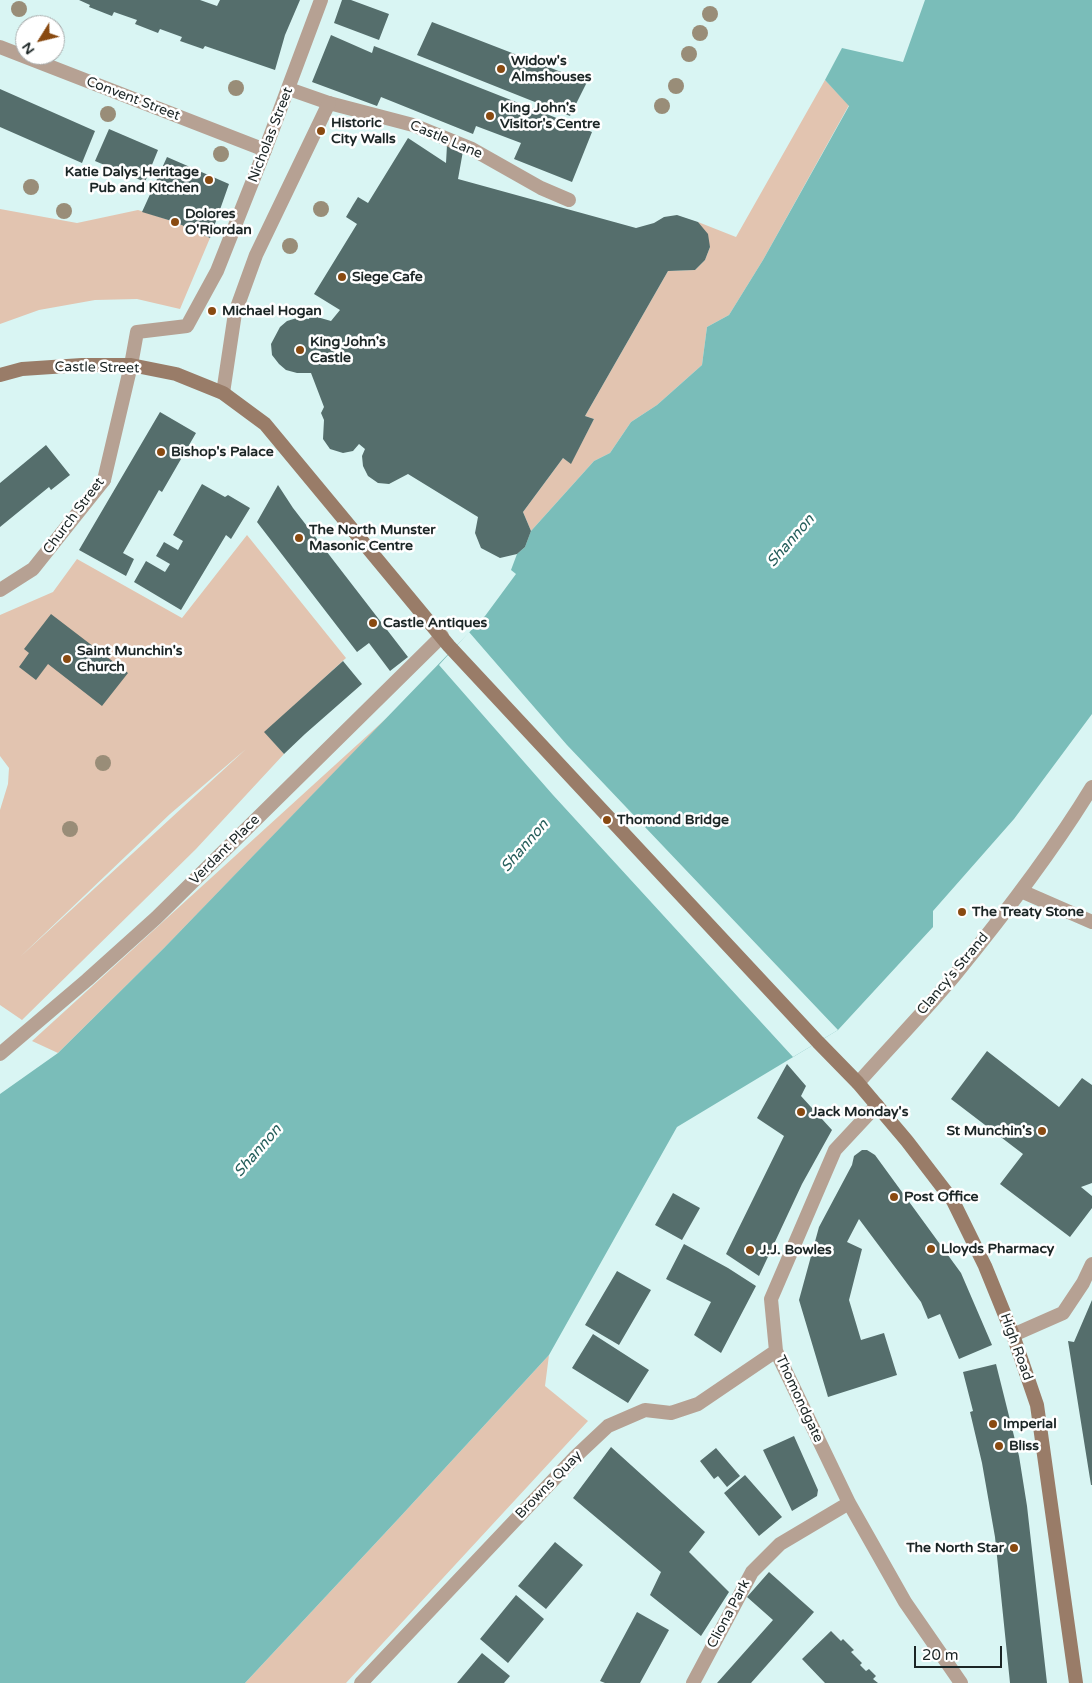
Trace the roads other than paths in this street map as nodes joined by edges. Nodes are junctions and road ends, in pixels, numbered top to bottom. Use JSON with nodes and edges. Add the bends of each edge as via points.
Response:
{"nodes":[{"id":1,"x":321,"y":0,"type":"edge"},
{"id":2,"x":0,"y":47,"type":"edge"},
{"id":3,"x":289,"y":89,"type":"junction"},
{"id":4,"x":329,"y":103,"type":"junction"},
{"id":5,"x":265,"y":150,"type":"junction"},
{"id":6,"x":568,"y":200,"type":"dead end"},
{"id":7,"x":131,"y":365,"type":"junction"},
{"id":8,"x":0,"y":375,"type":"edge"},
{"id":9,"x":224,"y":393,"type":"junction"},
{"id":10,"x":0,"y":590,"type":"edge"},
{"id":11,"x":446,"y":641,"type":"junction"},
{"id":12,"x":1092,"y":787,"type":"edge"},
{"id":13,"x":1021,"y":891,"type":"junction"},
{"id":14,"x":1092,"y":922,"type":"edge"},
{"id":15,"x":0,"y":1054,"type":"edge"},
{"id":16,"x":858,"y":1083,"type":"junction"},
{"id":17,"x":877,"y":1105,"type":"junction"},
{"id":18,"x":1092,"y":1264,"type":"edge"},
{"id":19,"x":1013,"y":1335,"type":"junction"},
{"id":20,"x":776,"y":1351,"type":"junction"},
{"id":21,"x":849,"y":1503,"type":"junction"},
{"id":22,"x":361,"y":1683,"type":"edge"},
{"id":23,"x":693,"y":1683,"type":"edge"},
{"id":24,"x":961,"y":1683,"type":"edge"},
{"id":25,"x":1076,"y":1683,"type":"edge"}],
"edges":[{"from":1,"to":3,"type":"street","name":"Nicholas Street"},
{"from":2,"to":5,"type":"street","name":"Convent Street"},
{"from":3,"to":4,"type":"street","name":"Castle Lane"},
{"from":3,"to":5,"type":"street","name":"Nicholas Street"},
{"from":4,"to":6,"type":"street","name":"Castle Lane","via":[[413,125],[472,149]]},
{"from":4,"to":9,"type":"street","via":[[256,256],[236,313]]},
{"from":5,"to":7,"type":"street","name":"Nicholas Street","via":[[217,271],[187,326],[137,332]]},
{"from":7,"to":8,"type":"main road","name":"Castle Street","via":[[22,369]]},
{"from":7,"to":9,"type":"main road","name":"Castle Street","via":[[176,374]]},
{"from":7,"to":10,"type":"street","name":"Church Street","via":[[104,480],[33,569]]},
{"from":9,"to":11,"type":"main road","name":"Castle Street","via":[[264,424]]},
{"from":11,"to":15,"type":"street","name":"Verdant Place","via":[[156,918]]},
{"from":11,"to":16,"type":"main road","name":"High Road"},
{"from":12,"to":13,"type":"street","name":"Clancy's Strand"},
{"from":13,"to":14,"type":"street"},
{"from":13,"to":16,"type":"street","name":"Clancy's Strand","via":[[954,976]]},
{"from":16,"to":17,"type":"main road","name":"High Road"},
{"from":17,"to":19,"type":"main road","name":"High Road","via":[[953,1201],[985,1266]]},
{"from":17,"to":20,"type":"street","name":"Thomondgate","via":[[835,1150],[771,1299]]},
{"from":18,"to":19,"type":"street","via":[[1064,1314]]},
{"from":19,"to":25,"type":"main road","name":"High Road","via":[[1037,1405]]},
{"from":20,"to":21,"type":"street","name":"Thomondgate"},
{"from":20,"to":22,"type":"street","name":"Browns Quay","via":[[698,1404],[671,1413],[645,1410],[608,1426]]},
{"from":21,"to":23,"type":"street","name":"Cliona Park","via":[[780,1544],[752,1572]]},
{"from":21,"to":24,"type":"street","name":"Thomondgate","via":[[905,1602]]}]}
